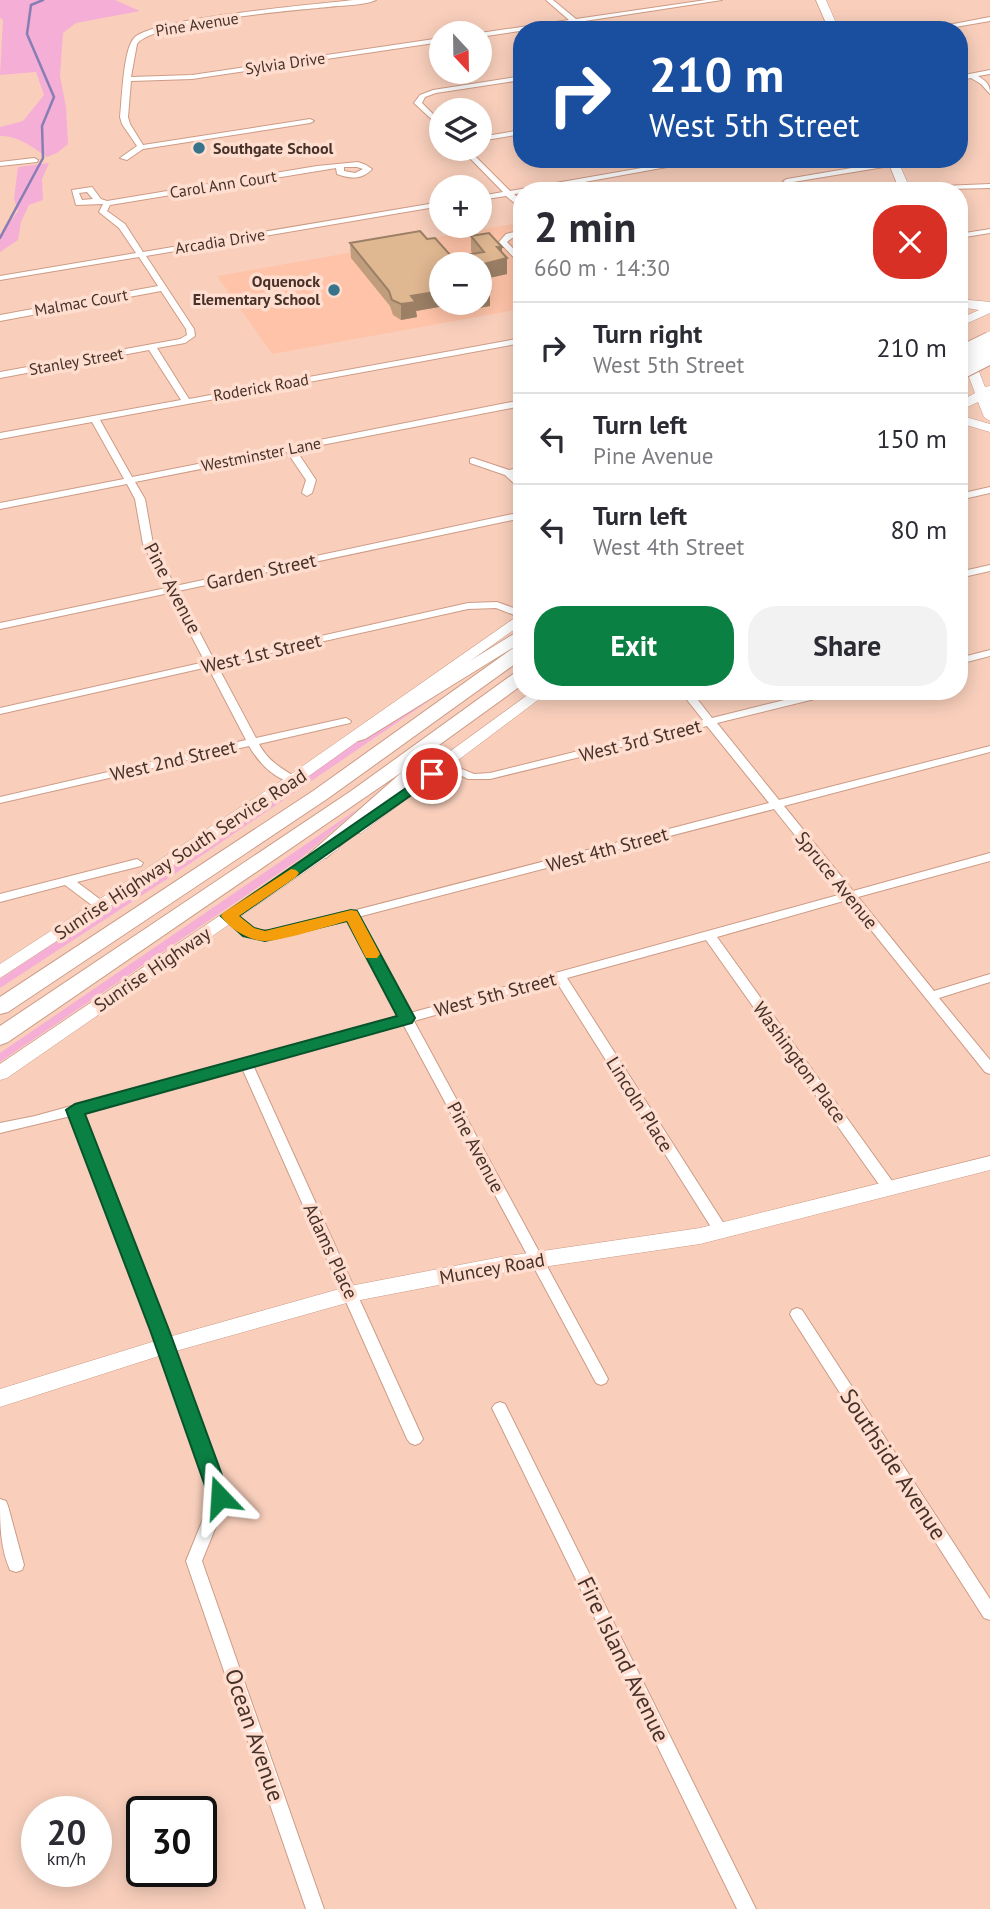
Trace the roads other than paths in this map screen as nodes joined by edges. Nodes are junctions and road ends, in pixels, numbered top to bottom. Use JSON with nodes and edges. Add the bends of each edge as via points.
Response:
{"nodes":[{"id":1,"x":373,"y":0,"type":"edge"},
{"id":2,"x":549,"y":0,"type":"edge"},
{"id":3,"x":719,"y":0,"type":"edge"},
{"id":4,"x":821,"y":0,"type":"edge"},
{"id":5,"x":990,"y":19,"type":"edge"},
{"id":6,"x":574,"y":21,"type":"joint"},
{"id":7,"x":830,"y":21,"type":"edge"},
{"id":8,"x":968,"y":23,"type":"edge"},
{"id":9,"x":513,"y":31,"type":"edge"},
{"id":10,"x":492,"y":34,"type":"edge"},
{"id":11,"x":429,"y":42,"type":"edge"},
{"id":12,"x":990,"y":72,"type":"edge"},
{"id":13,"x":971,"y":75,"type":"junction"},
{"id":14,"x":968,"y":76,"type":"edge"},
{"id":15,"x":129,"y":79,"type":"junction"},
{"id":16,"x":513,"y":79,"type":"edge"},
{"id":17,"x":990,"y":92,"type":"edge"},
{"id":18,"x":429,"y":114,"type":"edge"},
{"id":19,"x":310,"y":121,"type":"dead end"},
{"id":20,"x":513,"y":134,"type":"edge"},
{"id":21,"x":492,"y":137,"type":"edge"},
{"id":22,"x":141,"y":147,"type":"junction"},
{"id":23,"x":124,"y":158,"type":"dead end"},
{"id":24,"x":34,"y":160,"type":"dead end"},
{"id":25,"x":476,"y":161,"type":"edge"},
{"id":26,"x":0,"y":164,"type":"edge"},
{"id":27,"x":340,"y":167,"type":"dead end"},
{"id":28,"x":654,"y":168,"type":"edge"},
{"id":29,"x":856,"y":168,"type":"edge"},
{"id":30,"x":787,"y":181,"type":"dead end"},
{"id":31,"x":572,"y":182,"type":"edge"},
{"id":32,"x":990,"y":186,"type":"edge"},
{"id":33,"x":968,"y":187,"type":"edge"},
{"id":34,"x":513,"y":192,"type":"edge"},
{"id":35,"x":507,"y":193,"type":"junction"},
{"id":36,"x":492,"y":196,"type":"edge"},
{"id":37,"x":513,"y":199,"type":"edge"},
{"id":38,"x":429,"y":206,"type":"edge"},
{"id":39,"x":990,"y":231,"type":"edge"},
{"id":40,"x":513,"y":235,"type":"edge"},
{"id":41,"x":968,"y":235,"type":"edge"},
{"id":42,"x":141,"y":254,"type":"junction"},
{"id":43,"x":513,"y":254,"type":"edge"},
{"id":44,"x":0,"y":278,"type":"edge"},
{"id":45,"x":163,"y":288,"type":"junction"},
{"id":46,"x":968,"y":305,"type":"edge"},
{"id":47,"x":990,"y":308,"type":"edge"},
{"id":48,"x":0,"y":317,"type":"edge"},
{"id":49,"x":968,"y":319,"type":"edge"},
{"id":50,"x":990,"y":340,"type":"edge"},
{"id":51,"x":513,"y":342,"type":"edge"},
{"id":52,"x":152,"y":347,"type":"junction"},
{"id":53,"x":968,"y":351,"type":"edge"},
{"id":54,"x":968,"y":354,"type":"edge"},
{"id":55,"x":990,"y":356,"type":"edge"},
{"id":56,"x":968,"y":367,"type":"edge"},
{"id":57,"x":0,"y":375,"type":"edge"},
{"id":58,"x":986,"y":392,"type":"edge"},
{"id":59,"x":186,"y":401,"type":"junction"},
{"id":60,"x":968,"y":402,"type":"edge"},
{"id":61,"x":513,"y":405,"type":"edge"},
{"id":62,"x":990,"y":417,"type":"edge"},
{"id":63,"x":94,"y":418,"type":"junction"},
{"id":64,"x":968,"y":422,"type":"edge"},
{"id":65,"x":990,"y":428,"type":"edge"},
{"id":66,"x":0,"y":436,"type":"edge"},
{"id":67,"x":290,"y":449,"type":"junction"},
{"id":68,"x":473,"y":461,"type":"dead end"},
{"id":69,"x":513,"y":472,"type":"edge"},
{"id":70,"x":508,"y":473,"type":"junction"},
{"id":71,"x":513,"y":478,"type":"edge"},
{"id":72,"x":130,"y":481,"type":"junction"},
{"id":73,"x":990,"y":490,"type":"edge"},
{"id":74,"x":307,"y":493,"type":"dead end"},
{"id":75,"x":968,"y":495,"type":"edge"},
{"id":76,"x":0,"y":506,"type":"edge"},
{"id":77,"x":513,"y":517,"type":"edge"},
{"id":78,"x":990,"y":568,"type":"edge"},
{"id":79,"x":968,"y":573,"type":"edge"},
{"id":80,"x":173,"y":589,"type":"junction"},
{"id":81,"x":513,"y":612,"type":"edge"},
{"id":82,"x":513,"y":623,"type":"edge"},
{"id":83,"x":0,"y":626,"type":"edge"},
{"id":84,"x":513,"y":640,"type":"edge"},
{"id":85,"x":990,"y":653,"type":"edge"},
{"id":86,"x":513,"y":656,"type":"edge"},
{"id":87,"x":968,"y":659,"type":"edge"},
{"id":88,"x":213,"y":663,"type":"junction"},
{"id":89,"x":513,"y":682,"type":"edge"},
{"id":90,"x":530,"y":700,"type":"edge"},
{"id":91,"x":692,"y":700,"type":"edge"},
{"id":92,"x":799,"y":700,"type":"edge"},
{"id":93,"x":0,"y":711,"type":"edge"},
{"id":94,"x":346,"y":721,"type":"dead end"},
{"id":95,"x":710,"y":722,"type":"junction"},
{"id":96,"x":358,"y":735,"type":"junction"},
{"id":97,"x":253,"y":741,"type":"junction"},
{"id":98,"x":990,"y":749,"type":"edge"},
{"id":99,"x":445,"y":765,"type":"junction"},
{"id":100,"x":293,"y":780,"type":"junction"},
{"id":101,"x":0,"y":800,"type":"edge"},
{"id":102,"x":776,"y":805,"type":"junction"},
{"id":103,"x":319,"y":854,"type":"junction"},
{"id":104,"x":990,"y":857,"type":"edge"},
{"id":105,"x":138,"y":863,"type":"dead end"},
{"id":106,"x":67,"y":881,"type":"junction"},
{"id":107,"x":850,"y":896,"type":"junction"},
{"id":108,"x":0,"y":898,"type":"edge"},
{"id":109,"x":101,"y":906,"type":"junction"},
{"id":110,"x":351,"y":915,"type":"junction"},
{"id":111,"x":229,"y":916,"type":"junction"},
{"id":112,"x":709,"y":935,"type":"junction"},
{"id":113,"x":0,"y":972,"type":"edge"},
{"id":114,"x":559,"y":976,"type":"junction"},
{"id":115,"x":990,"y":978,"type":"edge"},
{"id":116,"x":930,"y":996,"type":"junction"},
{"id":117,"x":0,"y":1007,"type":"edge"},
{"id":118,"x":407,"y":1018,"type":"junction"},
{"id":119,"x":0,"y":1037,"type":"edge"},
{"id":120,"x":246,"y":1063,"type":"junction"},
{"id":121,"x":990,"y":1069,"type":"edge"},
{"id":122,"x":0,"y":1073,"type":"edge"},
{"id":123,"x":75,"y":1110,"type":"junction"},
{"id":124,"x":0,"y":1128,"type":"edge"},
{"id":125,"x":990,"y":1163,"type":"edge"},
{"id":126,"x":891,"y":1189,"type":"junction"},
{"id":127,"x":721,"y":1231,"type":"junction"},
{"id":128,"x":537,"y":1259,"type":"junction"},
{"id":129,"x":350,"y":1294,"type":"junction"},
{"id":130,"x":797,"y":1314,"type":"dead end"},
{"id":131,"x":165,"y":1346,"type":"junction"},
{"id":132,"x":601,"y":1379,"type":"dead end"},
{"id":133,"x":0,"y":1398,"type":"edge"},
{"id":134,"x":500,"y":1408,"type":"dead end"},
{"id":135,"x":415,"y":1439,"type":"dead end"},
{"id":136,"x":0,"y":1506,"type":"edge"},
{"id":137,"x":194,"y":1561,"type":"joint"},
{"id":138,"x":16,"y":1564,"type":"dead end"},
{"id":139,"x":990,"y":1614,"type":"edge"},
{"id":140,"x":316,"y":1909,"type":"edge"},
{"id":141,"x":747,"y":1909,"type":"edge"}],
"edges":[{"from":1,"to":15,"type":"street","name":"Pine Avenue","via":[[155,29],[135,41]]},
{"from":2,"to":6,"type":"street"},
{"from":3,"to":6,"type":"street"},
{"from":4,"to":7,"type":"main road"},
{"from":5,"to":8,"type":"street"},
{"from":9,"to":10,"type":"street"},
{"from":11,"to":15,"type":"street","name":"Sylvia Drive","via":[[192,77]]},
{"from":12,"to":13,"type":"street"},
{"from":13,"to":14,"type":"street"},
{"from":13,"to":17,"type":"street"},
{"from":15,"to":22,"type":"street","name":"Pine Avenue","via":[[124,120]]},
{"from":16,"to":18,"type":"street","via":[[422,96],[418,103]]},
{"from":19,"to":22,"type":"street"},
{"from":20,"to":21,"type":"street"},
{"from":22,"to":23,"type":"street"},
{"from":24,"to":26,"type":"street"},
{"from":25,"to":35,"type":"street"},
{"from":27,"to":42,"type":"street","name":"Carol Ann Court","via":[[103,202],[103,212],[122,226]]},
{"from":28,"to":31,"type":"street"},
{"from":29,"to":30,"type":"street"},
{"from":32,"to":33,"type":"street"},
{"from":34,"to":35,"type":"street"},
{"from":35,"to":36,"type":"street"},
{"from":35,"to":37,"type":"street"},
{"from":38,"to":42,"type":"street","name":"Arcadia Drive"},
{"from":39,"to":41,"type":"street"},
{"from":40,"to":43,"type":"street","via":[[503,242]]},
{"from":42,"to":44,"type":"street","name":"Arcadia Drive"},
{"from":42,"to":45,"type":"street"},
{"from":45,"to":48,"type":"street","name":"Malmac Court"},
{"from":45,"to":52,"type":"street","via":[[191,336]]},
{"from":46,"to":47,"type":"main road"},
{"from":47,"to":49,"type":"main road"},
{"from":50,"to":53,"type":"highway","bridge":true},
{"from":51,"to":59,"type":"street","name":"Roderick Road"},
{"from":52,"to":57,"type":"street","name":"Stanley Street"},
{"from":52,"to":59,"type":"street"},
{"from":54,"to":58,"type":"main road"},
{"from":55,"to":56,"type":"highway","bridge":true},
{"from":58,"to":60,"type":"main road"},
{"from":58,"to":62,"type":"main road"},
{"from":59,"to":63,"type":"street","name":"Roderick Road"},
{"from":61,"to":67,"type":"street","name":"Westminster Lane"},
{"from":63,"to":66,"type":"street","name":"Roderick Road"},
{"from":63,"to":72,"type":"street","name":"Pine Avenue"},
{"from":64,"to":65,"type":"main road"},
{"from":67,"to":72,"type":"street","name":"Westminster Lane"},
{"from":67,"to":74,"type":"street","via":[[311,480]]},
{"from":68,"to":70,"type":"street"},
{"from":69,"to":70,"type":"street"},
{"from":70,"to":71,"type":"street"},
{"from":72,"to":76,"type":"street","name":"Westminster Lane"},
{"from":72,"to":80,"type":"street","name":"Pine Avenue","via":[[143,510],[148,544]]},
{"from":73,"to":75,"type":"street"},
{"from":77,"to":80,"type":"street","name":"Garden Street"},
{"from":78,"to":79,"type":"street"},
{"from":80,"to":83,"type":"street","name":"Garden Street"},
{"from":80,"to":88,"type":"street","name":"Pine Avenue"},
{"from":81,"to":88,"type":"street","name":"West 1st Street","via":[[497,605],[468,606]]},
{"from":82,"to":96,"type":"main road"},
{"from":84,"to":96,"type":"highway"},
{"from":85,"to":87,"type":"street"},
{"from":86,"to":117,"type":"highway","via":[[320,795]]},
{"from":88,"to":93,"type":"street","name":"West 1st Street"},
{"from":88,"to":97,"type":"street","name":"Pine Avenue"},
{"from":89,"to":103,"type":"highway"},
{"from":89,"to":119,"type":"highway","name":"Sunrise Highway","via":[[348,802]]},
{"from":90,"to":99,"type":"main road","name":"Sunrise Highway"},
{"from":91,"to":95,"type":"street","name":"Spruce Avenue"},
{"from":92,"to":95,"type":"street","name":"West 3rd Street"},
{"from":94,"to":97,"type":"street","name":"West 2nd Street"},
{"from":95,"to":99,"type":"street","name":"West 3rd Street","via":[[484,778]]},
{"from":95,"to":102,"type":"street","name":"Spruce Avenue"},
{"from":96,"to":100,"type":"main road","name":"Sunrise Highway South Service Road"},
{"from":97,"to":100,"type":"street","name":"Pine Avenue","via":[[264,761]]},
{"from":97,"to":101,"type":"street","name":"West 2nd Street"},
{"from":98,"to":102,"type":"street","name":"West 4th Street"},
{"from":99,"to":103,"type":"main road","name":"Sunrise Highway"},
{"from":100,"to":109,"type":"main road","name":"Sunrise Highway South Service Road"},
{"from":102,"to":107,"type":"street","name":"Spruce Avenue"},
{"from":102,"to":110,"type":"street","name":"West 4th Street"},
{"from":103,"to":111,"type":"main road","name":"Sunrise Highway"},
{"from":104,"to":107,"type":"street","name":"West 5th Street"},
{"from":105,"to":106,"type":"street"},
{"from":106,"to":108,"type":"street"},
{"from":106,"to":109,"type":"street"},
{"from":107,"to":112,"type":"street","name":"West 5th Street"},
{"from":107,"to":116,"type":"street","name":"Spruce Avenue"},
{"from":109,"to":113,"type":"main road","name":"Sunrise Highway South Service Road"},
{"from":110,"to":111,"type":"street","name":"West 4th Street","via":[[265,936],[249,932]]},
{"from":110,"to":118,"type":"street","name":"Pine Avenue"},
{"from":111,"to":122,"type":"main road","name":"Sunrise Highway"},
{"from":112,"to":114,"type":"street","name":"West 5th Street"},
{"from":112,"to":126,"type":"street","name":"Washington Place"},
{"from":114,"to":118,"type":"street","name":"West 5th Street"},
{"from":114,"to":127,"type":"street","name":"Lincoln Place"},
{"from":115,"to":116,"type":"street"},
{"from":116,"to":121,"type":"street","name":"Spruce Avenue"},
{"from":118,"to":120,"type":"street","name":"West 5th Street"},
{"from":118,"to":128,"type":"street","name":"Pine Avenue"},
{"from":120,"to":123,"type":"street","name":"West 5th Street"},
{"from":120,"to":129,"type":"street","name":"Adams Place"},
{"from":123,"to":124,"type":"street","name":"West 5th Street"},
{"from":123,"to":131,"type":"street"},
{"from":125,"to":126,"type":"main road","name":"Muncey Road"},
{"from":126,"to":127,"type":"main road","name":"Muncey Road"},
{"from":127,"to":128,"type":"main road","name":"Muncey Road"},
{"from":128,"to":129,"type":"main road","name":"Muncey Road"},
{"from":128,"to":132,"type":"street","name":"Pine Avenue"},
{"from":129,"to":131,"type":"main road","name":"Muncey Road"},
{"from":129,"to":135,"type":"street","name":"Adams Place"},
{"from":130,"to":139,"type":"street","name":"Southside Avenue"},
{"from":131,"to":133,"type":"main road","name":"Muncey Road"},
{"from":131,"to":137,"type":"street","via":[[220,1497]]},
{"from":134,"to":141,"type":"street","name":"Fire Island Avenue"},
{"from":136,"to":138,"type":"street"},
{"from":137,"to":140,"type":"street","name":"Ocean Avenue"}]}
